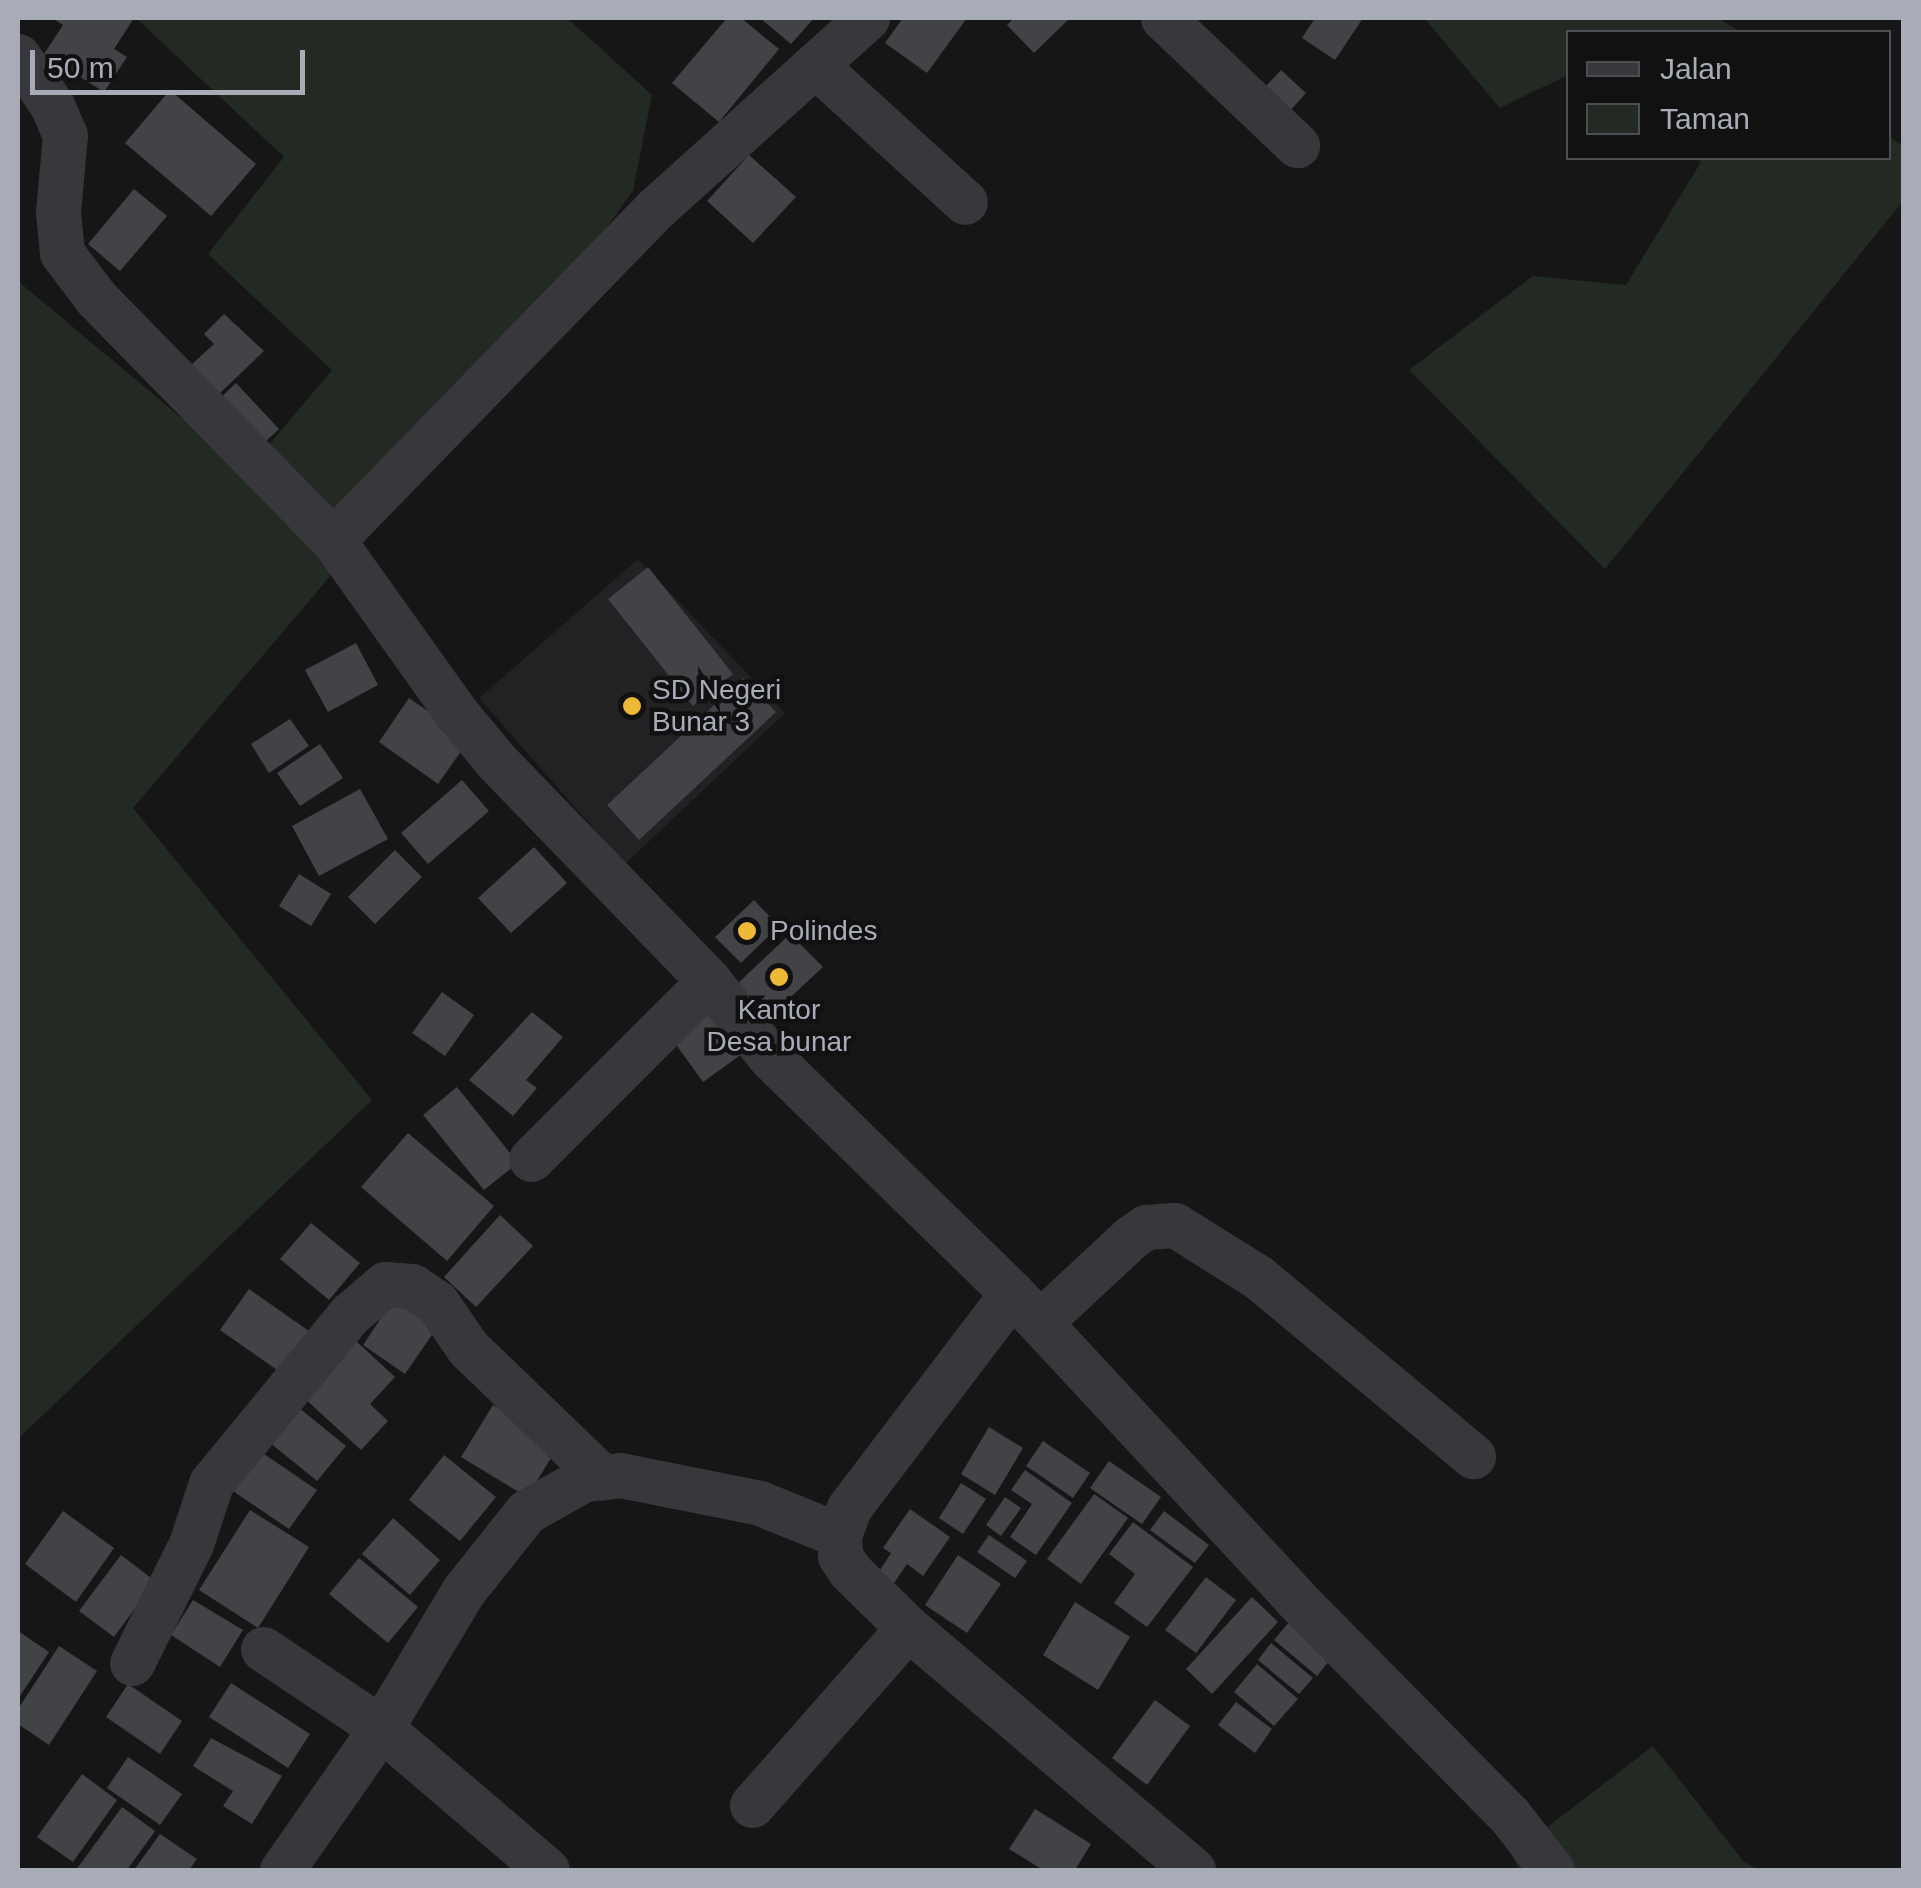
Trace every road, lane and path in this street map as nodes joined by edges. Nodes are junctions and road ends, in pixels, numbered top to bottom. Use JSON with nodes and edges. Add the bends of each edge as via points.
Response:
{"nodes":[{"id":1,"x":868,"y":18,"type":"edge"},
{"id":2,"x":1164,"y":18,"type":"edge"},
{"id":3,"x":18,"y":56,"type":"edge"},
{"id":4,"x":815,"y":65,"type":"junction"},
{"id":5,"x":1297,"y":146,"type":"dead end"},
{"id":6,"x":965,"y":202,"type":"dead end"},
{"id":7,"x":333,"y":540,"type":"junction"},
{"id":8,"x":710,"y":981,"type":"junction"},
{"id":9,"x":531,"y":1159,"type":"dead end"},
{"id":10,"x":1026,"y":1307,"type":"junction"},
{"id":11,"x":1473,"y":1456,"type":"dead end"},
{"id":12,"x":603,"y":1478,"type":"junction"},
{"id":13,"x":839,"y":1534,"type":"junction"},
{"id":14,"x":908,"y":1628,"type":"junction"},
{"id":15,"x":263,"y":1649,"type":"dead end"},
{"id":16,"x":132,"y":1664,"type":"dead end"},
{"id":17,"x":381,"y":1728,"type":"junction"},
{"id":18,"x":752,"y":1805,"type":"dead end"},
{"id":19,"x":282,"y":1870,"type":"edge"},
{"id":20,"x":548,"y":1870,"type":"edge"},
{"id":21,"x":1192,"y":1870,"type":"edge"},
{"id":22,"x":1552,"y":1870,"type":"edge"}],
"edges":[{"from":1,"to":4,"type":"street"},
{"from":2,"to":5,"type":"street"},
{"from":3,"to":7,"type":"street","via":[[65,134],[58,212],[62,253],[188,396]]},
{"from":4,"to":6,"type":"street"},
{"from":4,"to":7,"type":"street","via":[[656,208]]},
{"from":7,"to":8,"type":"street","via":[[497,762]]},
{"from":8,"to":9,"type":"street"},
{"from":8,"to":10,"type":"street","via":[[772,1058]]},
{"from":10,"to":11,"type":"street","via":[[1146,1227],[1175,1225],[1258,1277]]},
{"from":10,"to":13,"type":"street","via":[[849,1508]]},
{"from":10,"to":22,"type":"street","via":[[1510,1816]]},
{"from":12,"to":13,"type":"street","via":[[620,1475],[760,1502]]},
{"from":12,"to":16,"type":"street","via":[[468,1348],[436,1303],[412,1286],[385,1284],[350,1314],[210,1483],[191,1544]]},
{"from":12,"to":17,"type":"street","via":[[584,1479],[554,1495],[508,1530]]},
{"from":13,"to":14,"type":"street","via":[[840,1556],[850,1571]]},
{"from":14,"to":18,"type":"street"},
{"from":14,"to":21,"type":"street"},
{"from":15,"to":17,"type":"street"},
{"from":17,"to":19,"type":"street"},
{"from":17,"to":20,"type":"street"}]}
